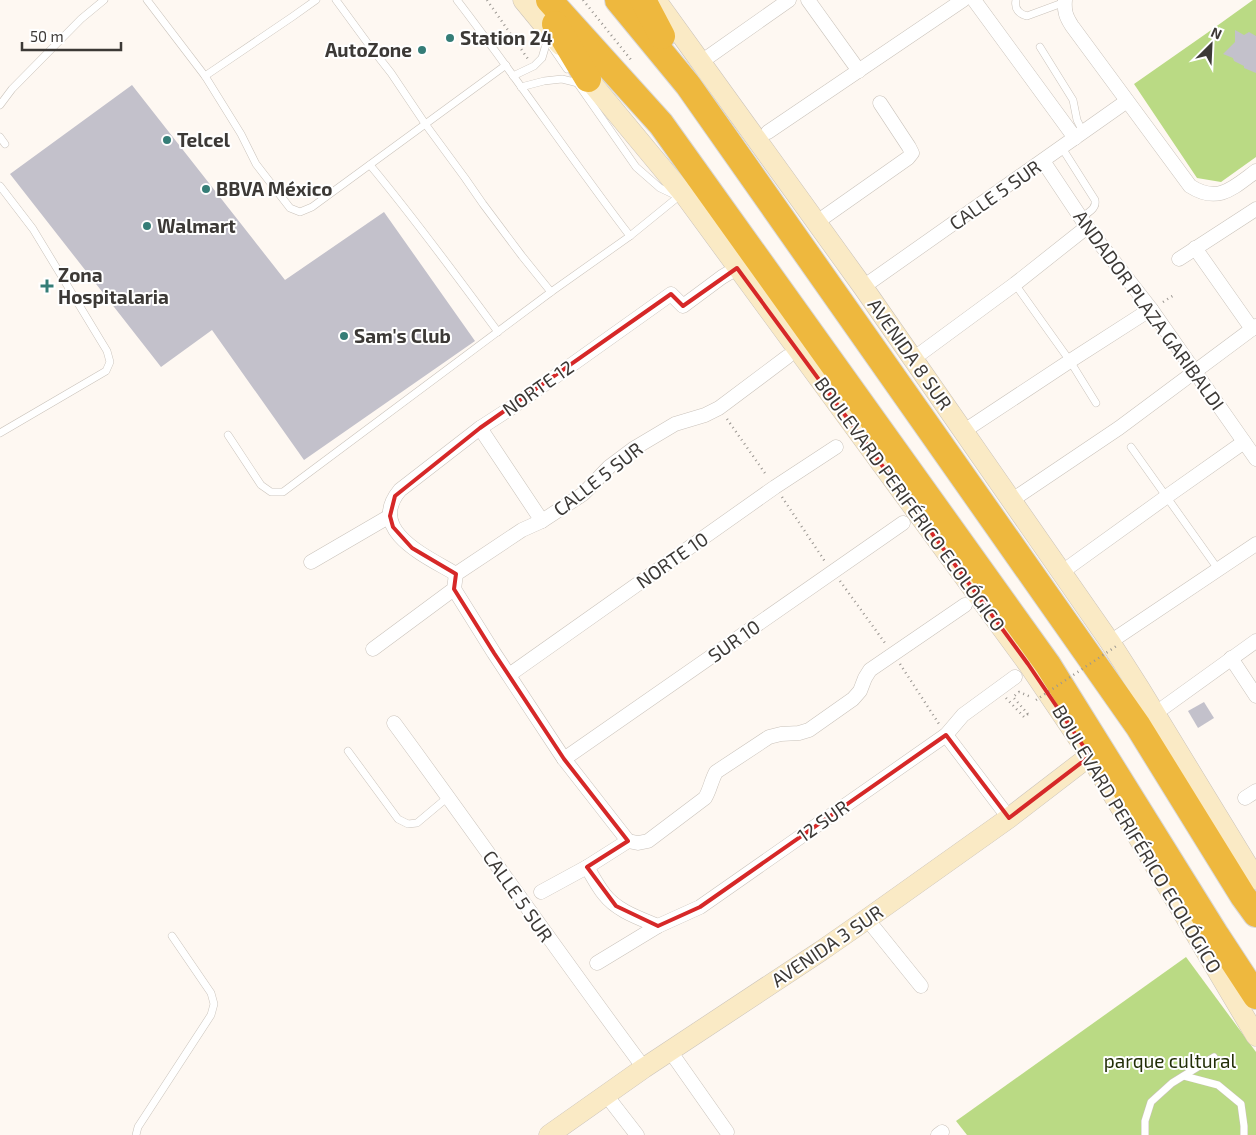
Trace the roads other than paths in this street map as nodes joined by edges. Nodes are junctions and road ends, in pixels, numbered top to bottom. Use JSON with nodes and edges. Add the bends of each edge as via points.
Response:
{"nodes":[{"id":1,"x":104,"y":0,"type":"edge"},
{"id":2,"x":147,"y":0,"type":"edge"},
{"id":3,"x":316,"y":0,"type":"edge"},
{"id":4,"x":336,"y":0,"type":"edge"},
{"id":5,"x":457,"y":0,"type":"edge"},
{"id":6,"x":518,"y":0,"type":"edge"},
{"id":7,"x":523,"y":0,"type":"edge"},
{"id":8,"x":540,"y":0,"type":"edge"},
{"id":9,"x":549,"y":0,"type":"edge"},
{"id":10,"x":618,"y":0,"type":"edge"},
{"id":11,"x":643,"y":0,"type":"edge"},
{"id":12,"x":656,"y":0,"type":"edge"},
{"id":13,"x":789,"y":0,"type":"edge"},
{"id":14,"x":808,"y":0,"type":"edge"},
{"id":15,"x":963,"y":0,"type":"edge"},
{"id":16,"x":974,"y":0,"type":"edge"},
{"id":17,"x":1016,"y":0,"type":"edge"},
{"id":18,"x":1065,"y":4,"type":"edge"},
{"id":19,"x":547,"y":41,"type":"junction"},
{"id":20,"x":1040,"y":46,"type":"dead end"},
{"id":21,"x":701,"y":62,"type":"junction"},
{"id":22,"x":506,"y":65,"type":"junction"},
{"id":23,"x":859,"y":71,"type":"junction"},
{"id":24,"x":205,"y":76,"type":"junction"},
{"id":25,"x":513,"y":76,"type":"junction"},
{"id":26,"x":583,"y":81,"type":"junction"},
{"id":27,"x":688,"y":86,"type":"junction"},
{"id":28,"x":521,"y":87,"type":"junction"},
{"id":29,"x":1127,"y":101,"type":"junction"},
{"id":30,"x":880,"y":104,"type":"dead end"},
{"id":31,"x":0,"y":105,"type":"edge"},
{"id":32,"x":426,"y":125,"type":"junction"},
{"id":33,"x":768,"y":132,"type":"dead end"},
{"id":34,"x":1080,"y":135,"type":"junction"},
{"id":35,"x":0,"y":137,"type":"edge"},
{"id":36,"x":5,"y":144,"type":"dead end"},
{"id":37,"x":1062,"y":148,"type":"junction"},
{"id":38,"x":1043,"y":161,"type":"junction"},
{"id":39,"x":370,"y":165,"type":"junction"},
{"id":40,"x":1256,"y":171,"type":"edge"},
{"id":41,"x":0,"y":186,"type":"edge"},
{"id":42,"x":682,"y":197,"type":"junction"},
{"id":43,"x":1256,"y":209,"type":"edge"},
{"id":44,"x":817,"y":222,"type":"junction"},
{"id":45,"x":1084,"y":223,"type":"junction"},
{"id":46,"x":630,"y":236,"type":"junction"},
{"id":47,"x":1195,"y":248,"type":"junction"},
{"id":48,"x":1179,"y":259,"type":"dead end"},
{"id":49,"x":737,"y":268,"type":"junction"},
{"id":50,"x":1015,"y":284,"type":"junction"},
{"id":51,"x":863,"y":287,"type":"junction"},
{"id":52,"x":551,"y":292,"type":"junction"},
{"id":53,"x":1151,"y":309,"type":"junction"},
{"id":54,"x":1254,"y":328,"type":"edge"},
{"id":55,"x":498,"y":332,"type":"junction"},
{"id":56,"x":787,"y":357,"type":"dead end"},
{"id":57,"x":913,"y":359,"type":"junction"},
{"id":58,"x":1070,"y":361,"type":"junction"},
{"id":59,"x":1195,"y":372,"type":"junction"},
{"id":60,"x":1096,"y":403,"type":"dead end"},
{"id":61,"x":480,"y":428,"type":"junction"},
{"id":62,"x":964,"y":431,"type":"junction"},
{"id":63,"x":0,"y":433,"type":"edge"},
{"id":64,"x":228,"y":435,"type":"dead end"},
{"id":65,"x":1244,"y":442,"type":"junction"},
{"id":66,"x":836,"y":447,"type":"dead end"},
{"id":67,"x":1131,"y":447,"type":"dead end"},
{"id":68,"x":1256,"y":459,"type":"edge"},
{"id":69,"x":1018,"y":496,"type":"dead end"},
{"id":70,"x":1166,"y":497,"type":"junction"},
{"id":71,"x":390,"y":516,"type":"junction"},
{"id":72,"x":542,"y":521,"type":"junction"},
{"id":73,"x":904,"y":523,"type":"dead end"},
{"id":74,"x":1256,"y":544,"type":"edge"},
{"id":75,"x":311,"y":562,"type":"dead end"},
{"id":76,"x":1218,"y":569,"type":"junction"},
{"id":77,"x":1062,"y":572,"type":"junction"},
{"id":78,"x":456,"y":574,"type":"junction"},
{"id":79,"x":454,"y":589,"type":"junction"},
{"id":80,"x":965,"y":605,"type":"dead end"},
{"id":81,"x":1256,"y":641,"type":"edge"},
{"id":82,"x":1114,"y":644,"type":"junction"},
{"id":83,"x":373,"y":649,"type":"dead end"},
{"id":84,"x":1231,"y":658,"type":"junction"},
{"id":85,"x":509,"y":676,"type":"junction"},
{"id":86,"x":1015,"y":677,"type":"dead end"},
{"id":87,"x":1256,"y":696,"type":"edge"},
{"id":88,"x":1147,"y":720,"type":"junction"},
{"id":89,"x":394,"y":722,"type":"dead end"},
{"id":90,"x":946,"y":735,"type":"junction"},
{"id":91,"x":348,"y":751,"type":"dead end"},
{"id":92,"x":1095,"y":752,"type":"junction"},
{"id":93,"x":564,"y":759,"type":"junction"},
{"id":94,"x":448,"y":797,"type":"junction"},
{"id":95,"x":1009,"y":818,"type":"junction"},
{"id":96,"x":628,"y":841,"type":"junction"},
{"id":97,"x":587,"y":866,"type":"junction"},
{"id":98,"x":1256,"y":879,"type":"edge"},
{"id":99,"x":541,"y":892,"type":"dead end"},
{"id":100,"x":1256,"y":914,"type":"edge"},
{"id":101,"x":867,"y":919,"type":"junction"},
{"id":102,"x":658,"y":926,"type":"junction"},
{"id":103,"x":172,"y":936,"type":"dead end"},
{"id":104,"x":597,"y":963,"type":"dead end"},
{"id":105,"x":921,"y":986,"type":"dead end"},
{"id":106,"x":1256,"y":996,"type":"edge"},
{"id":107,"x":1256,"y":1036,"type":"edge"},
{"id":108,"x":670,"y":1051,"type":"junction"},
{"id":109,"x":1214,"y":1057,"type":"dead end"},
{"id":110,"x":644,"y":1068,"type":"junction"},
{"id":111,"x":1184,"y":1076,"type":"junction"},
{"id":112,"x":606,"y":1095,"type":"junction"},
{"id":113,"x":727,"y":1132,"type":"dead end"},
{"id":114,"x":136,"y":1135,"type":"edge"},
{"id":115,"x":549,"y":1135,"type":"edge"},
{"id":116,"x":636,"y":1135,"type":"edge"},
{"id":117,"x":1145,"y":1135,"type":"edge"},
{"id":118,"x":1244,"y":1135,"type":"edge"}],
"edges":[{"from":1,"to":31,"type":"lane","via":[[12,89]]},
{"from":2,"to":24,"type":"lane"},
{"from":3,"to":24,"type":"lane"},
{"from":4,"to":32,"type":"lane"},
{"from":5,"to":22,"type":"lane"},
{"from":6,"to":19,"type":"lane"},
{"from":7,"to":26,"type":"street","name":"BOULEVARD PERIFÉRICO ECOLÓGICO"},
{"from":8,"to":26,"type":"highway"},
{"from":9,"to":92,"type":"highway","name":"BOULEVARD PERIFÉRICO ECOLÓGICO","via":[[661,124],[1048,665]]},
{"from":10,"to":27,"type":"highway"},
{"from":11,"to":27,"type":"highway"},
{"from":12,"to":21,"type":"street","name":"AVENIDA 8 SUR"},
{"from":13,"to":21,"type":"street"},
{"from":14,"to":23,"type":"street"},
{"from":15,"to":23,"type":"street"},
{"from":16,"to":34,"type":"street"},
{"from":17,"to":18,"type":"lane","via":[[1016,10],[1027,16]]},
{"from":18,"to":29,"type":"street","via":[[1072,26]]},
{"from":19,"to":25,"type":"lane","via":[[542,58],[534,66]]},
{"from":19,"to":26,"type":"lane"},
{"from":20,"to":34,"type":"lane","via":[[1073,100]]},
{"from":21,"to":44,"type":"street","name":"AVENIDA 8 SUR"},
{"from":22,"to":25,"type":"lane"},
{"from":22,"to":32,"type":"lane"},
{"from":23,"to":33,"type":"street"},
{"from":24,"to":39,"type":"lane","via":[[256,164],[290,208],[300,212],[312,207]]},
{"from":25,"to":28,"type":"lane"},
{"from":26,"to":28,"type":"lane","via":[[562,79]]},
{"from":26,"to":42,"type":"street","name":"BOULEVARD PERIFÉRICO ECOLÓGICO"},
{"from":27,"to":88,"type":"highway"},
{"from":28,"to":46,"type":"lane"},
{"from":29,"to":34,"type":"street","name":"CALLE 5 SUR"},
{"from":29,"to":40,"type":"street","via":[[1190,186],[1203,192],[1222,194]]},
{"from":30,"to":44,"type":"street","via":[[912,154]]},
{"from":32,"to":39,"type":"lane"},
{"from":32,"to":52,"type":"lane"},
{"from":34,"to":37,"type":"street","name":"CALLE 5 SUR"},
{"from":35,"to":36,"type":"lane"},
{"from":37,"to":38,"type":"street","name":"CALLE 5 SUR"},
{"from":37,"to":45,"type":"lane","via":[[1095,200],[1096,204]]},
{"from":38,"to":45,"type":"street","name":"ANDADOR PLAZA GARIBALDI"},
{"from":38,"to":51,"type":"street","name":"CALLE 5 SUR"},
{"from":39,"to":55,"type":"lane"},
{"from":41,"to":63,"type":"lane","via":[[32,229],[107,351],[110,362],[106,371]]},
{"from":42,"to":46,"type":"lane"},
{"from":42,"to":49,"type":"street","name":"BOULEVARD PERIFÉRICO ECOLÓGICO"},
{"from":43,"to":47,"type":"street"},
{"from":44,"to":51,"type":"street","name":"AVENIDA 8 SUR"},
{"from":45,"to":50,"type":"street"},
{"from":45,"to":53,"type":"street","name":"ANDADOR PLAZA GARIBALDI"},
{"from":46,"to":52,"type":"lane"},
{"from":47,"to":48,"type":"street"},
{"from":47,"to":54,"type":"street"},
{"from":49,"to":61,"type":"street","name":"NORTE 12","via":[[683,306],[671,294]]},
{"from":49,"to":92,"type":"street","name":"BOULEVARD PERIFÉRICO ECOLÓGICO"},
{"from":50,"to":57,"type":"street"},
{"from":50,"to":58,"type":"lane"},
{"from":51,"to":57,"type":"street","name":"AVENIDA 8 SUR"},
{"from":52,"to":55,"type":"lane"},
{"from":53,"to":58,"type":"street"},
{"from":53,"to":59,"type":"street","name":"ANDADOR PLAZA GARIBALDI"},
{"from":54,"to":59,"type":"street"},
{"from":55,"to":64,"type":"lane","via":[[282,492],[271,492],[261,485]]},
{"from":56,"to":72,"type":"street","name":"CALLE 5 SUR","via":[[719,408],[675,424],[633,449],[609,467],[583,494]]},
{"from":57,"to":62,"type":"street","name":"AVENIDA 8 SUR"},
{"from":58,"to":60,"type":"lane"},
{"from":58,"to":62,"type":"street"},
{"from":59,"to":65,"type":"street","name":"ANDADOR PLAZA GARIBALDI"},
{"from":59,"to":69,"type":"street"},
{"from":61,"to":71,"type":"street","name":"NORTE 12","via":[[400,490],[391,506]]},
{"from":61,"to":72,"type":"street"},
{"from":62,"to":77,"type":"street","name":"AVENIDA 8 SUR"},
{"from":65,"to":68,"type":"street","name":"ANDADOR PLAZA GARIBALDI"},
{"from":65,"to":70,"type":"street"},
{"from":66,"to":85,"type":"street","name":"NORTE 10"},
{"from":67,"to":70,"type":"lane"},
{"from":70,"to":76,"type":"lane"},
{"from":70,"to":77,"type":"street"},
{"from":71,"to":75,"type":"street"},
{"from":71,"to":78,"type":"street","via":[[393,528],[412,548]]},
{"from":72,"to":78,"type":"street","name":"CALLE 5 SUR","via":[[522,530]]},
{"from":73,"to":93,"type":"street","name":"SUR 10"},
{"from":74,"to":76,"type":"street"},
{"from":76,"to":82,"type":"street"},
{"from":77,"to":82,"type":"street","name":"AVENIDA 8 SUR"},
{"from":78,"to":79,"type":"street"},
{"from":79,"to":83,"type":"street"},
{"from":79,"to":85,"type":"street"},
{"from":80,"to":96,"type":"street","via":[[870,670],[853,699],[809,730],[769,737],[716,772],[705,798],[648,841]]},
{"from":81,"to":84,"type":"street"},
{"from":82,"to":88,"type":"street","name":"AVENIDA 8 SUR"},
{"from":84,"to":87,"type":"street"},
{"from":84,"to":88,"type":"street"},
{"from":85,"to":93,"type":"street"},
{"from":86,"to":90,"type":"street","name":"12 SUR","via":[[963,715]]},
{"from":88,"to":98,"type":"street","name":"AVENIDA 8 SUR"},
{"from":88,"to":100,"type":"highway"},
{"from":89,"to":94,"type":"street","name":"CALLE 5 SUR"},
{"from":90,"to":95,"type":"street"},
{"from":90,"to":102,"type":"street","name":"12 SUR","via":[[700,907]]},
{"from":91,"to":94,"type":"lane","via":[[398,818],[408,824],[417,823]]},
{"from":92,"to":95,"type":"street","name":"AVENIDA 3 SUR"},
{"from":92,"to":106,"type":"highway","name":"BOULEVARD PERIFÉRICO ECOLÓGICO"},
{"from":92,"to":107,"type":"street","name":"BOULEVARD PERIFÉRICO ECOLÓGICO"},
{"from":93,"to":96,"type":"street"},
{"from":94,"to":110,"type":"street","name":"CALLE 5 SUR"},
{"from":95,"to":101,"type":"street","name":"AVENIDA 3 SUR"},
{"from":96,"to":97,"type":"street"},
{"from":97,"to":99,"type":"street"},
{"from":97,"to":102,"type":"street","via":[[604,894],[616,906]]},
{"from":101,"to":105,"type":"street"},
{"from":101,"to":108,"type":"street","name":"AVENIDA 3 SUR"},
{"from":102,"to":104,"type":"street","name":"12 SUR"},
{"from":103,"to":114,"type":"lane","via":[[211,993],[214,1004],[211,1015],[138,1127]]},
{"from":108,"to":110,"type":"street","name":"AVENIDA 3 SUR"},
{"from":108,"to":113,"type":"street"},
{"from":109,"to":111,"type":"lane"},
{"from":110,"to":112,"type":"street","name":"AVENIDA 3 SUR"},
{"from":111,"to":117,"type":"lane","via":[[1152,1102]]},
{"from":111,"to":118,"type":"lane","via":[[1218,1085],[1241,1104]]},
{"from":112,"to":115,"type":"street","name":"AVENIDA 3 SUR"},
{"from":112,"to":116,"type":"street"}]}
